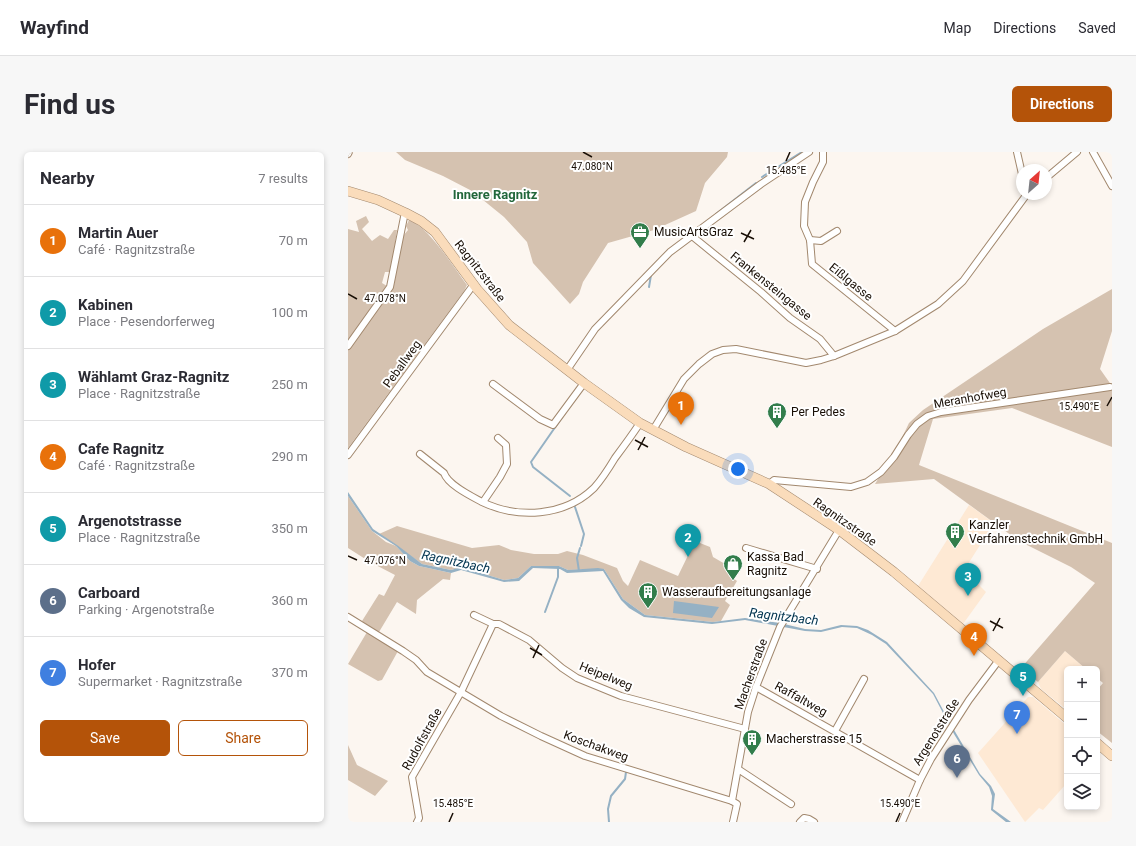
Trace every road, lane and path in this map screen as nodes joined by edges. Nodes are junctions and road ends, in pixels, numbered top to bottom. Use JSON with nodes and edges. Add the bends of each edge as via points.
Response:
{"nodes":[{"id":1,"x":809,"y":152,"type":"edge"},
{"id":2,"x":823,"y":152,"type":"edge"},
{"id":3,"x":1018,"y":152,"type":"edge"},
{"id":4,"x":1077,"y":152,"type":"edge"},
{"id":5,"x":1093,"y":152,"type":"edge"},
{"id":6,"x":1020,"y":164,"type":"edge"},
{"id":7,"x":1052,"y":173,"type":"edge"},
{"id":8,"x":1112,"y":186,"type":"edge"},
{"id":9,"x":348,"y":191,"type":"edge"},
{"id":10,"x":1023,"y":200,"type":"edge"},
{"id":11,"x":406,"y":213,"type":"junction"},
{"id":12,"x":837,"y":232,"type":"dead end"},
{"id":13,"x":692,"y":236,"type":"junction"},
{"id":14,"x":810,"y":240,"type":"junction"},
{"id":15,"x":474,"y":284,"type":"junction"},
{"id":16,"x":895,"y":331,"type":"junction"},
{"id":17,"x":348,"y":346,"type":"edge"},
{"id":18,"x":834,"y":356,"type":"junction"},
{"id":19,"x":567,"y":370,"type":"junction"},
{"id":20,"x":584,"y":383,"type":"junction"},
{"id":21,"x":493,"y":384,"type":"dead end"},
{"id":22,"x":1110,"y":387,"type":"dead end"},
{"id":23,"x":640,"y":423,"type":"junction"},
{"id":24,"x":653,"y":430,"type":"junction"},
{"id":25,"x":498,"y":438,"type":"dead end"},
{"id":26,"x":420,"y":454,"type":"dead end"},
{"id":27,"x":348,"y":455,"type":"edge"},
{"id":28,"x":769,"y":484,"type":"junction"},
{"id":29,"x":483,"y":502,"type":"junction"},
{"id":30,"x":839,"y":530,"type":"junction"},
{"id":31,"x":746,"y":548,"type":"dead end"},
{"id":32,"x":817,"y":568,"type":"junction"},
{"id":33,"x":474,"y":615,"type":"dead end"},
{"id":34,"x":348,"y":617,"type":"edge"},
{"id":35,"x":493,"y":624,"type":"junction"},
{"id":36,"x":999,"y":660,"type":"junction"},
{"id":37,"x":864,"y":679,"type":"dead end"},
{"id":38,"x":756,"y":687,"type":"junction"},
{"id":39,"x":461,"y":692,"type":"junction"},
{"id":40,"x":1064,"y":715,"type":"edge"},
{"id":41,"x":744,"y":730,"type":"junction"},
{"id":42,"x":835,"y":731,"type":"junction"},
{"id":43,"x":1100,"y":746,"type":"edge"},
{"id":44,"x":1112,"y":756,"type":"edge"},
{"id":45,"x":738,"y":769,"type":"junction"},
{"id":46,"x":920,"y":780,"type":"junction"},
{"id":47,"x":732,"y":801,"type":"junction"},
{"id":48,"x":792,"y":804,"type":"dead end"},
{"id":49,"x":417,"y":822,"type":"edge"},
{"id":50,"x":734,"y":822,"type":"edge"},
{"id":51,"x":800,"y":822,"type":"edge"},
{"id":52,"x":814,"y":822,"type":"edge"},
{"id":53,"x":902,"y":822,"type":"edge"}],
"edges":[{"from":1,"to":13,"type":"street"},
{"from":2,"to":14,"type":"street","name":"Eißlgasse","via":[[823,162],[805,202],[804,226]]},
{"from":3,"to":6,"type":"street"},
{"from":4,"to":7,"type":"street"},
{"from":5,"to":8,"type":"street"},
{"from":9,"to":11,"type":"main road","name":"Ragnitzstraße","via":[[378,200]]},
{"from":10,"to":16,"type":"street","via":[[963,281],[938,304]]},
{"from":11,"to":15,"type":"main road","name":"Ragnitzstraße","via":[[435,232]]},
{"from":11,"to":17,"type":"street","via":[[390,287]]},
{"from":12,"to":14,"type":"street","via":[[821,241]]},
{"from":13,"to":18,"type":"street","name":"Frankensteingasse","via":[[790,318],[820,339]]},
{"from":13,"to":19,"type":"street","via":[[670,252],[595,329]]},
{"from":14,"to":16,"type":"street","name":"Eißlgasse","via":[[812,264]]},
{"from":15,"to":19,"type":"main road","name":"Ragnitzstraße","via":[[509,325]]},
{"from":15,"to":27,"type":"street","name":"Peballweg"},
{"from":16,"to":18,"type":"street"},
{"from":18,"to":24,"type":"street","via":[[806,363],[736,349],[712,354],[684,379]]},
{"from":19,"to":20,"type":"main road","name":"Ragnitzstraße"},
{"from":20,"to":21,"type":"street","via":[[553,425],[540,419]]},
{"from":20,"to":23,"type":"main road","name":"Ragnitzstraße"},
{"from":22,"to":28,"type":"street","name":"Meranhofweg","via":[[928,416],[916,424],[881,472],[867,482],[851,487],[774,480]]},
{"from":23,"to":24,"type":"main road","name":"Ragnitzstraße"},
{"from":23,"to":29,"type":"street","via":[[598,482],[571,504],[548,511],[529,513],[505,510]]},
{"from":24,"to":28,"type":"main road","name":"Ragnitzstraße"},
{"from":25,"to":29,"type":"street","via":[[506,445],[507,464]]},
{"from":26,"to":29,"type":"street","via":[[444,473],[451,483]]},
{"from":28,"to":30,"type":"main road","name":"Ragnitzstraße"},
{"from":30,"to":32,"type":"street","name":"Macherstraße"},
{"from":30,"to":36,"type":"main road","name":"Ragnitzstraße","via":[[888,567]]},
{"from":31,"to":32,"type":"street"},
{"from":32,"to":38,"type":"street","name":"Macherstraße","via":[[780,627]]},
{"from":33,"to":35,"type":"street","name":"Heipelweg"},
{"from":34,"to":39,"type":"street","name":"Koschakweg","via":[[403,650],[427,672]]},
{"from":35,"to":39,"type":"street"},
{"from":35,"to":41,"type":"street","name":"Heipelweg","via":[[499,624],[529,640],[577,678],[621,696]]},
{"from":36,"to":40,"type":"main road","name":"Ragnitzstraße"},
{"from":36,"to":46,"type":"street","name":"Argenotstraße","via":[[969,700]]},
{"from":37,"to":42,"type":"street","name":"Raffaltweg"},
{"from":38,"to":41,"type":"street","name":"Macherstraße"},
{"from":38,"to":42,"type":"street","name":"Raffaltweg"},
{"from":39,"to":47,"type":"street","name":"Koschakweg","via":[[501,716],[585,756]]},
{"from":39,"to":49,"type":"street","name":"Rudolfstraße","via":[[412,777],[419,818]]},
{"from":41,"to":45,"type":"street","name":"Macherstraße"},
{"from":42,"to":46,"type":"street","name":"Raffaltweg"},
{"from":43,"to":44,"type":"main road"},
{"from":45,"to":47,"type":"street","name":"Macherstraße"},
{"from":45,"to":48,"type":"street"},
{"from":46,"to":53,"type":"street","name":"Argenotstraße"},
{"from":47,"to":50,"type":"street","name":"Macherstraße","via":[[737,804]]},
{"from":51,"to":52,"type":"street","via":[[804,818]]}]}
